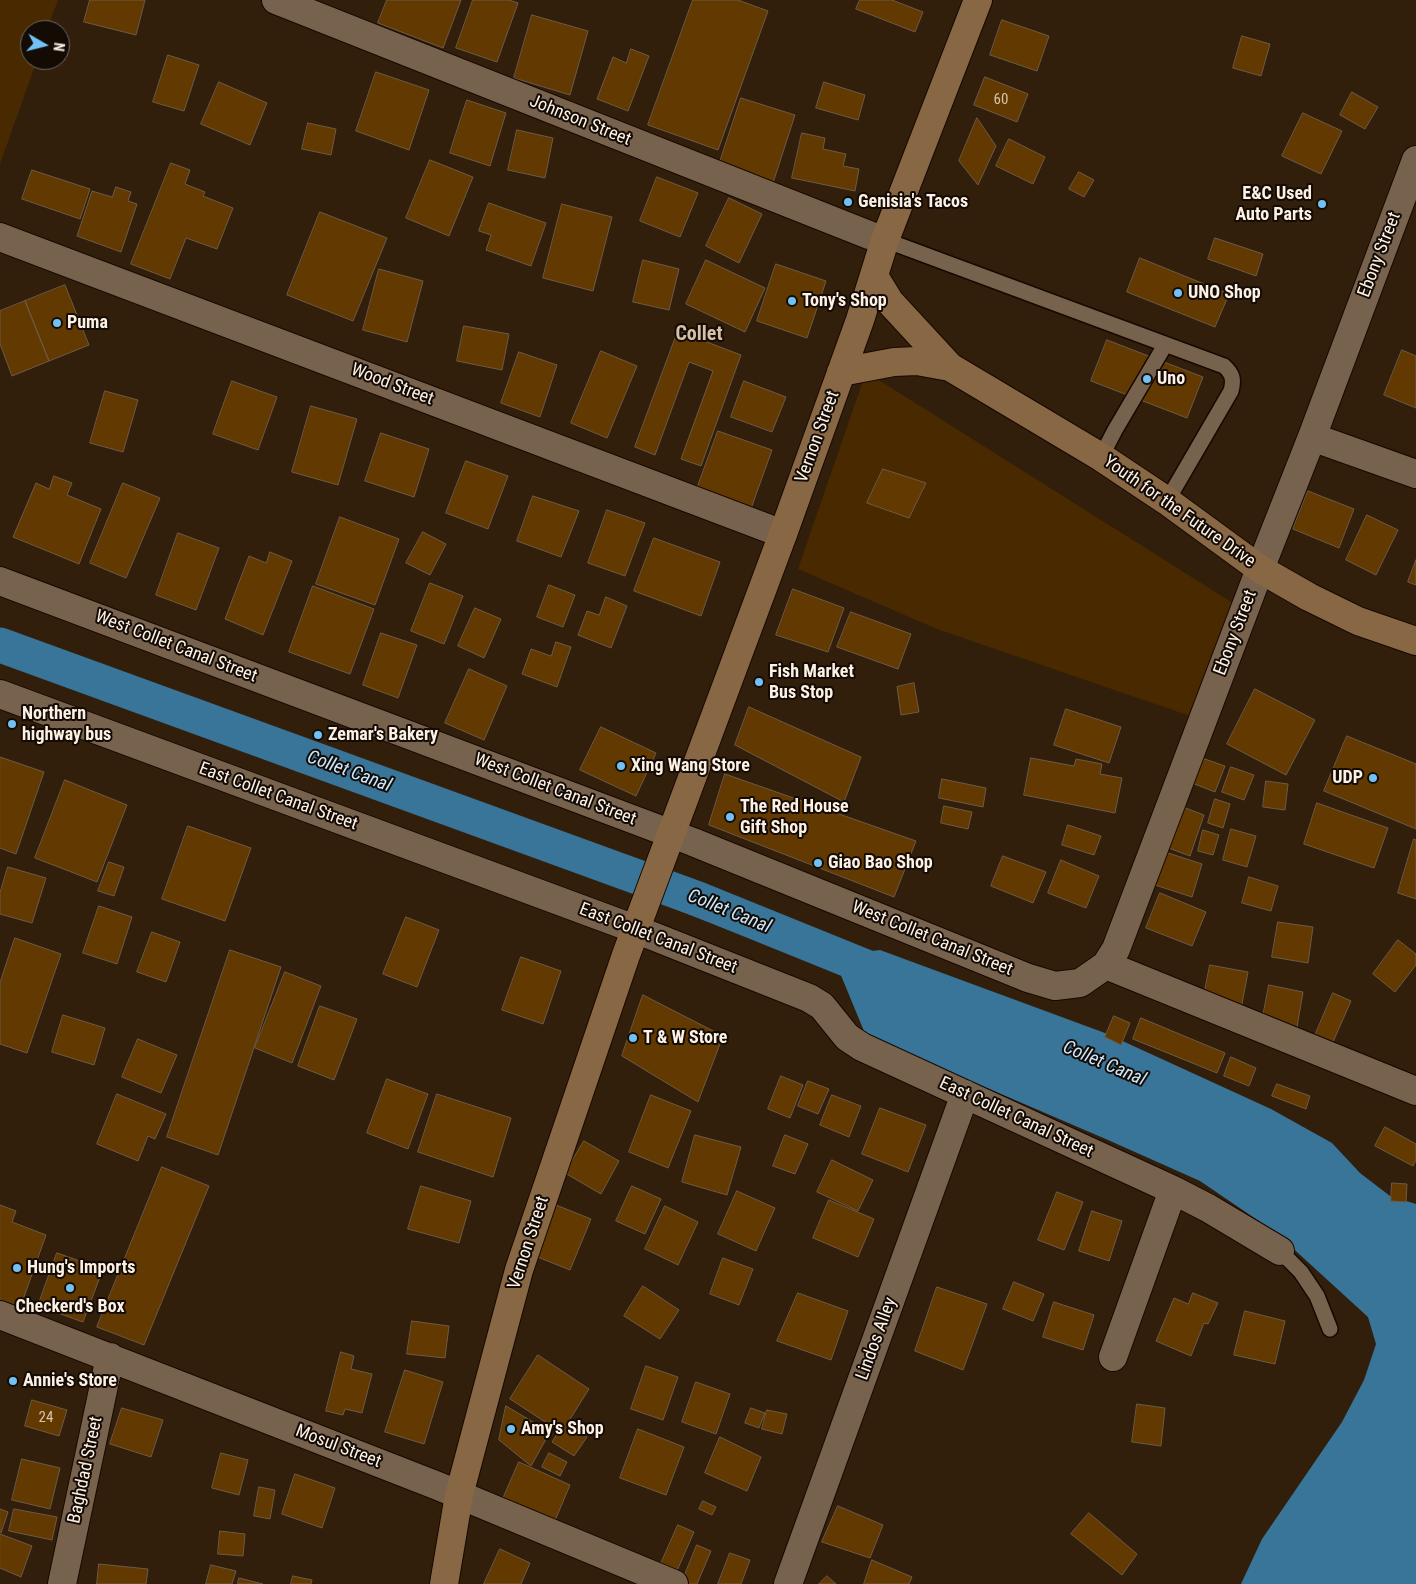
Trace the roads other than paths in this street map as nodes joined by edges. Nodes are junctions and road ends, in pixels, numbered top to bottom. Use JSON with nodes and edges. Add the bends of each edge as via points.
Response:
{"nodes":[{"id":1,"x":276,"y":0,"type":"edge"},
{"id":2,"x":978,"y":0,"type":"edge"},
{"id":3,"x":1416,"y":160,"type":"edge"},
{"id":4,"x":0,"y":237,"type":"edge"},
{"id":5,"x":885,"y":240,"type":"junction"},
{"id":6,"x":874,"y":276,"type":"junction"},
{"id":7,"x":1165,"y":345,"type":"junction"},
{"id":8,"x":950,"y":367,"type":"junction"},
{"id":9,"x":841,"y":372,"type":"junction"},
{"id":10,"x":1312,"y":438,"type":"junction"},
{"id":11,"x":1101,"y":458,"type":"junction"},
{"id":12,"x":1416,"y":474,"type":"edge"},
{"id":13,"x":1168,"y":501,"type":"junction"},
{"id":14,"x":783,"y":534,"type":"junction"},
{"id":15,"x":1260,"y":570,"type":"junction"},
{"id":16,"x":0,"y":581,"type":"edge"},
{"id":17,"x":1416,"y":641,"type":"edge"},
{"id":18,"x":0,"y":694,"type":"edge"},
{"id":19,"x":672,"y":835,"type":"junction"},
{"id":20,"x":639,"y":920,"type":"junction"},
{"id":21,"x":1106,"y":965,"type":"junction"},
{"id":22,"x":1416,"y":1091,"type":"edge"},
{"id":23,"x":965,"y":1094,"type":"junction"},
{"id":24,"x":1173,"y":1190,"type":"junction"},
{"id":25,"x":1280,"y":1251,"type":"joint"},
{"id":26,"x":0,"y":1315,"type":"edge"},
{"id":27,"x":1330,"y":1329,"type":"dead end"},
{"id":28,"x":110,"y":1357,"type":"junction"},
{"id":29,"x":1113,"y":1357,"type":"dead end"},
{"id":30,"x":459,"y":1495,"type":"junction"},
{"id":31,"x":62,"y":1584,"type":"edge"},
{"id":32,"x":444,"y":1584,"type":"edge"},
{"id":33,"x":674,"y":1584,"type":"edge"},
{"id":34,"x":788,"y":1584,"type":"edge"}],
"edges":[{"from":1,"to":5,"type":"street","name":"Johnson Street"},
{"from":2,"to":5,"type":"main road","name":"Vernon Street"},
{"from":3,"to":10,"type":"street","name":"Ebony Street"},
{"from":4,"to":14,"type":"street","name":"Wood Street"},
{"from":5,"to":6,"type":"main road","name":"Vernon Street"},
{"from":5,"to":7,"type":"lane"},
{"from":6,"to":8,"type":"main road","name":"Youth for the Future Drive","via":[[890,302]]},
{"from":6,"to":9,"type":"main road","name":"Vernon Street"},
{"from":7,"to":11,"type":"lane"},
{"from":7,"to":13,"type":"lane","via":[[1224,366],[1231,372],[1233,381],[1231,391]]},
{"from":8,"to":9,"type":"main road","name":"Youth for the Future Drive","via":[[917,361],[894,362]]},
{"from":8,"to":11,"type":"main road","name":"Youth for the Future Drive"},
{"from":9,"to":14,"type":"main road","name":"Vernon Street"},
{"from":10,"to":12,"type":"street"},
{"from":10,"to":15,"type":"street","name":"Ebony Street"},
{"from":11,"to":13,"type":"main road","name":"Youth for the Future Drive"},
{"from":13,"to":15,"type":"main road","name":"Youth for the Future Drive"},
{"from":14,"to":19,"type":"main road","name":"Vernon Street"},
{"from":15,"to":17,"type":"main road","name":"Youth for the Future Drive","via":[[1358,621]]},
{"from":15,"to":21,"type":"street","name":"Ebony Street","via":[[1116,949]]},
{"from":16,"to":19,"type":"street","name":"West Collet Canal Street"},
{"from":18,"to":20,"type":"street","name":"East Collet Canal Street"},
{"from":19,"to":20,"type":"main road","name":"Vernon Street"},
{"from":19,"to":21,"type":"street","name":"West Collet Canal Street","via":[[1028,978],[1055,986],[1080,983]]},
{"from":20,"to":23,"type":"street","name":"East Collet Canal Street","via":[[809,998],[822,1006],[847,1037],[862,1047]]},
{"from":20,"to":30,"type":"main road","name":"Vernon Street","via":[[519,1270]]},
{"from":21,"to":22,"type":"street"},
{"from":23,"to":24,"type":"street","name":"East Collet Canal Street"},
{"from":23,"to":34,"type":"street","name":"Lindos Alley"},
{"from":24,"to":25,"type":"street","name":"East Collet Canal Street"},
{"from":24,"to":29,"type":"street"},
{"from":25,"to":27,"type":"lane","via":[[1301,1272],[1317,1296]]},
{"from":26,"to":28,"type":"street","name":"Mosul Street"},
{"from":28,"to":30,"type":"street","name":"Mosul Street"},
{"from":28,"to":31,"type":"street","name":"Baghdad Street"},
{"from":30,"to":32,"type":"main road","name":"Vernon Street"},
{"from":30,"to":33,"type":"street","name":"Mosul Street"}]}
